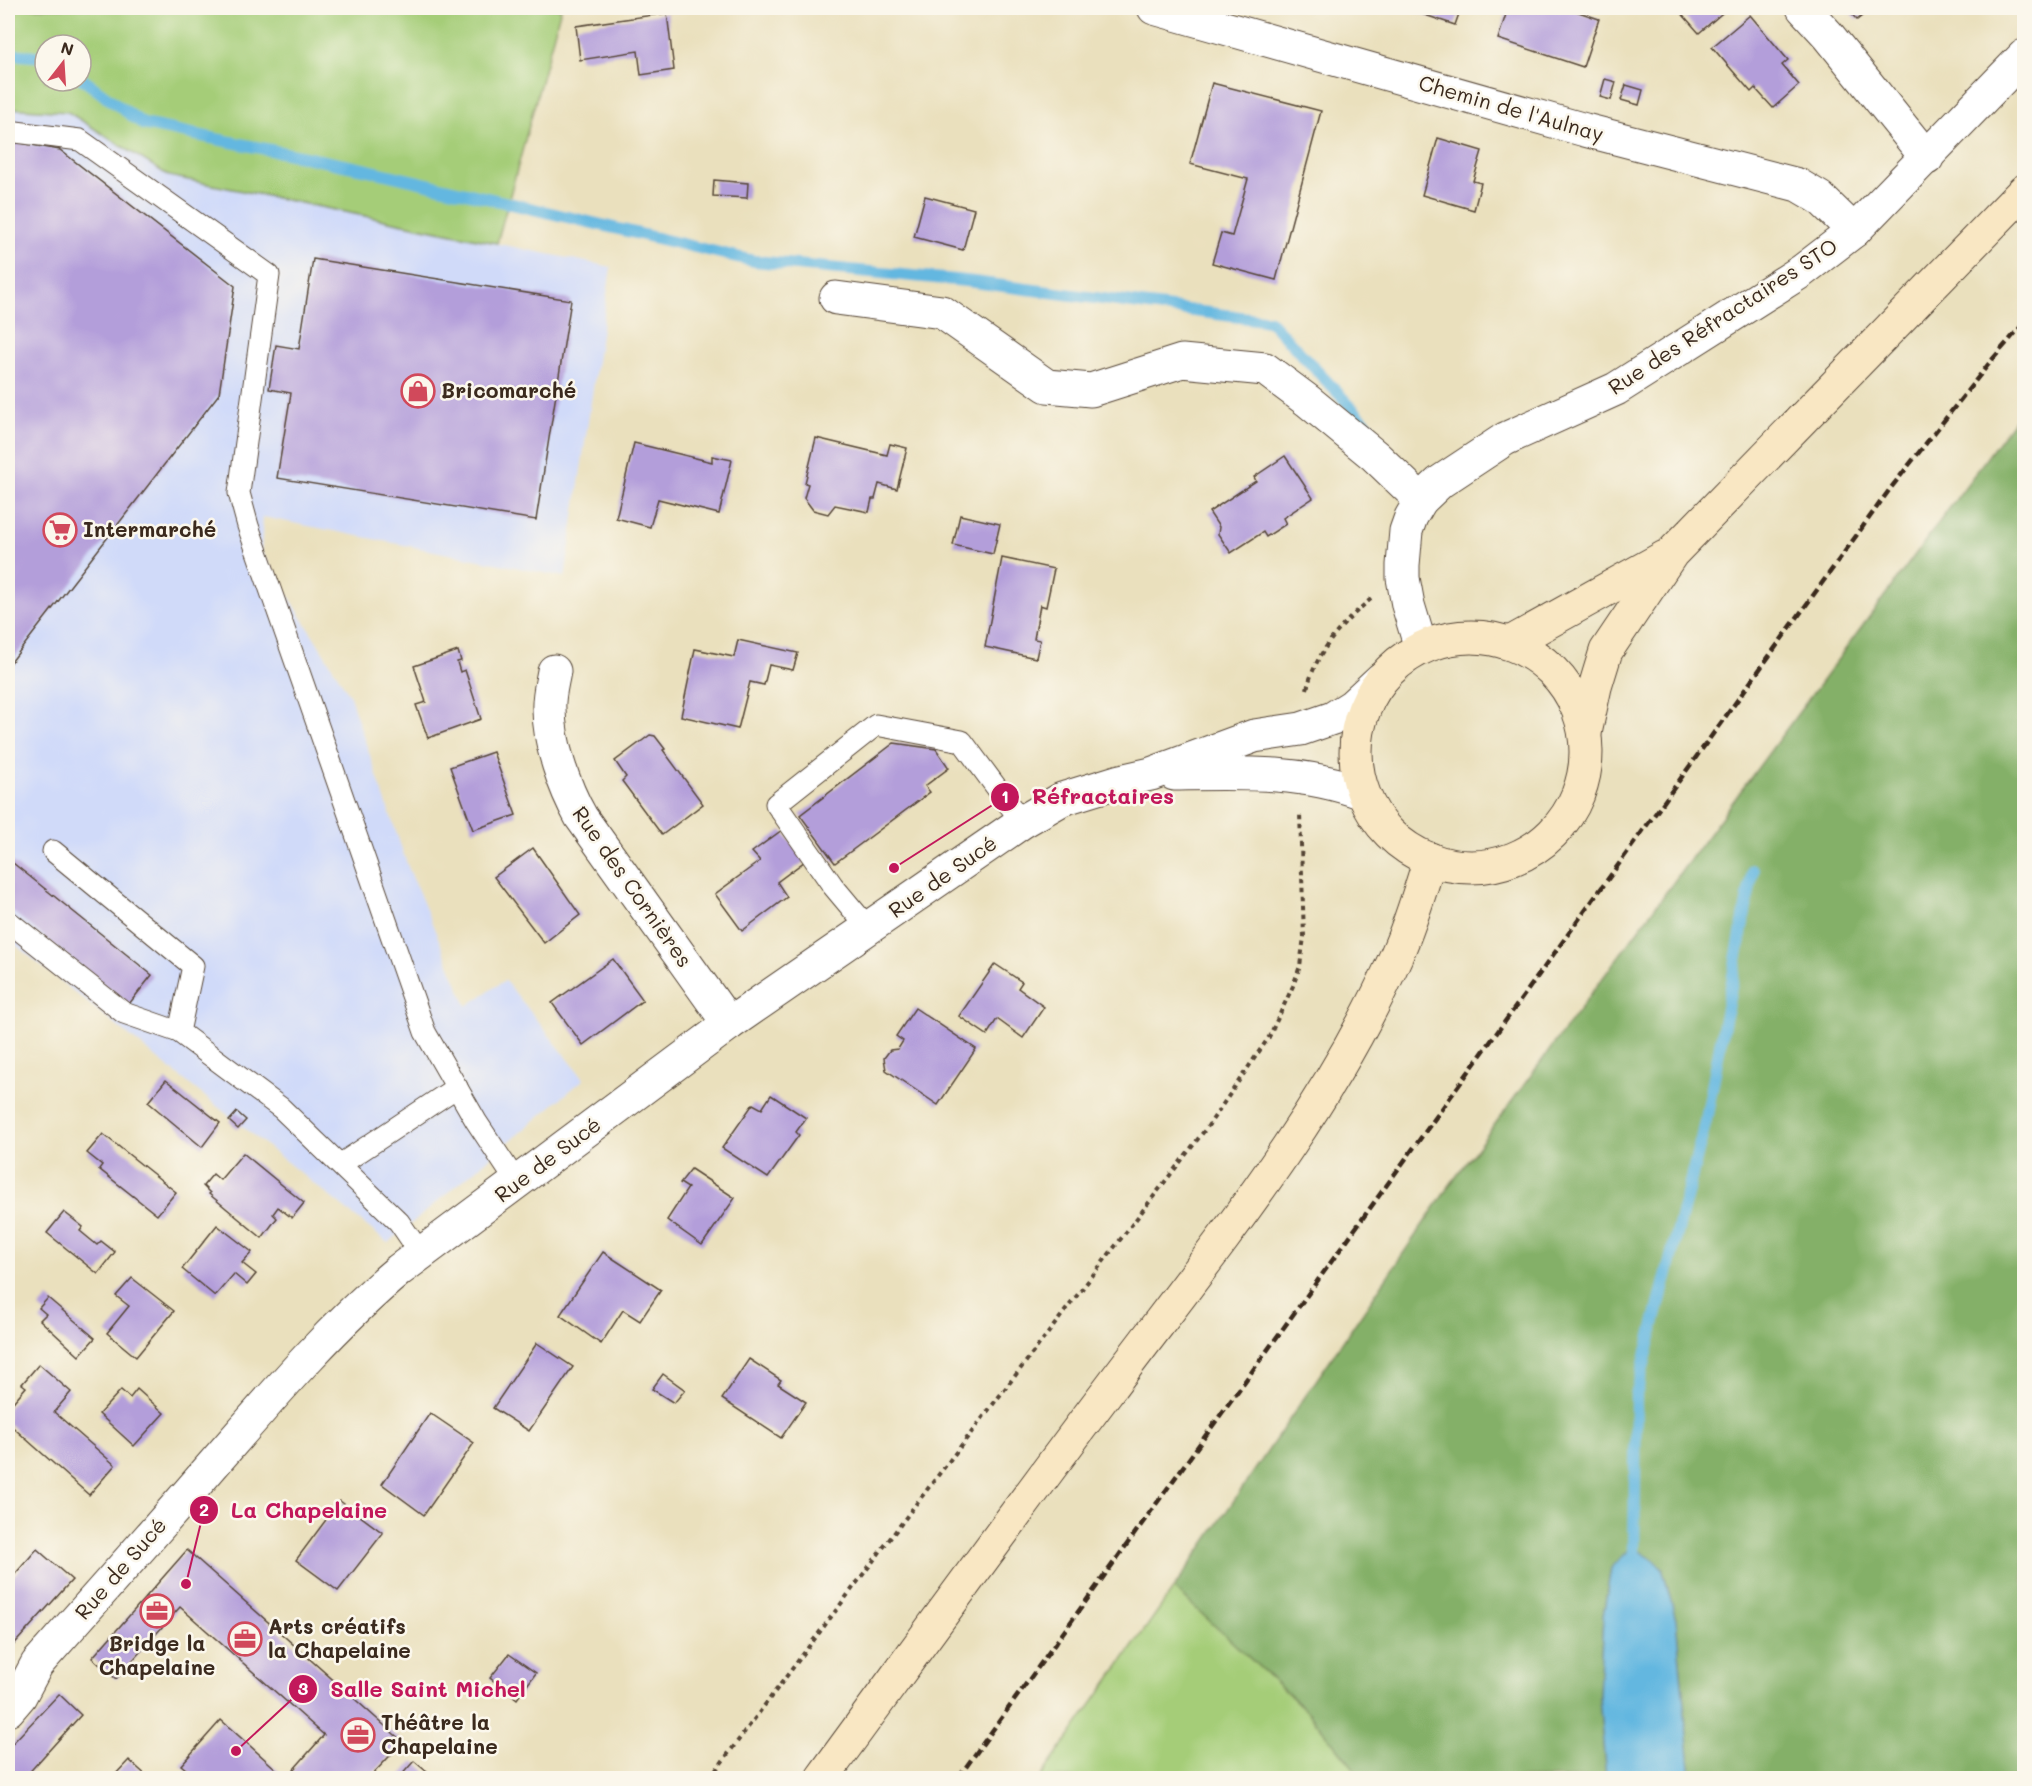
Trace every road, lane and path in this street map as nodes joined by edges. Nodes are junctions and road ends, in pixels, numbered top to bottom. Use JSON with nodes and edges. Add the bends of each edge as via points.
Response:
{"nodes":[{"id":1,"x":1154,"y":8,"type":"edge"},
{"id":2,"x":1803,"y":8,"type":"edge"},
{"id":3,"x":2025,"y":56,"type":"edge"},
{"id":4,"x":8,"y":130,"type":"edge"},
{"id":5,"x":1927,"y":158,"type":"junction"},
{"id":6,"x":2025,"y":191,"type":"edge"},
{"id":7,"x":1854,"y":231,"type":"junction"},
{"id":8,"x":836,"y":298,"type":"dead end"},
{"id":9,"x":1421,"y":500,"type":"junction"},
{"id":10,"x":1672,"y":553,"type":"junction"},
{"id":11,"x":1403,"y":578,"type":"junction"},
{"id":12,"x":1510,"y":644,"type":"junction"},
{"id":13,"x":1421,"y":648,"type":"junction"},
{"id":14,"x":554,"y":671,"type":"dead end"},
{"id":15,"x":1381,"y":679,"type":"junction"},
{"id":16,"x":1301,"y":729,"type":"junction"},
{"id":17,"x":1585,"y":735,"type":"junction"},
{"id":18,"x":1151,"y":774,"type":"junction"},
{"id":19,"x":1299,"y":777,"type":"junction"},
{"id":20,"x":1363,"y":793,"type":"junction"},
{"id":21,"x":1022,"y":822,"type":"junction"},
{"id":22,"x":53,"y":851,"type":"dead end"},
{"id":23,"x":1430,"y":859,"type":"junction"},
{"id":24,"x":8,"y":921,"type":"edge"},
{"id":25,"x":868,"y":929,"type":"junction"},
{"id":26,"x":729,"y":1024,"type":"junction"},
{"id":27,"x":179,"y":1032,"type":"junction"},
{"id":28,"x":457,"y":1087,"type":"junction"},
{"id":29,"x":341,"y":1164,"type":"junction"},
{"id":30,"x":517,"y":1184,"type":"junction"},
{"id":31,"x":421,"y":1254,"type":"junction"},
{"id":32,"x":37,"y":1664,"type":"junction"},
{"id":33,"x":8,"y":1678,"type":"edge"},
{"id":34,"x":8,"y":1710,"type":"edge"},
{"id":35,"x":710,"y":1779,"type":"edge"},
{"id":36,"x":822,"y":1779,"type":"edge"}],
"edges":[{"from":1,"to":7,"type":"street","name":"Chemin de l'Aulnay","via":[[1585,130],[1798,185],[1820,198]]},
{"from":2,"to":5,"type":"street"},
{"from":3,"to":5,"type":"street","name":"Rue des Réfractaires STO"},
{"from":4,"to":28,"type":"lane","via":[[80,140],[269,275],[238,493],[426,1032]]},
{"from":5,"to":7,"type":"street","name":"Rue des Réfractaires STO"},
{"from":6,"to":10,"type":"main road"},
{"from":7,"to":9,"type":"street","name":"Rue des Réfractaires STO","via":[[1802,271],[1616,389],[1505,439],[1440,482]]},
{"from":8,"to":9,"type":"street","via":[[942,312],[1047,386],[1091,390],[1182,361],[1265,369],[1367,449]]},
{"from":9,"to":11,"type":"street","name":"Rue des Réfractaires STO","via":[[1406,531]]},
{"from":10,"to":12,"type":"main road"},
{"from":10,"to":17,"type":"main road","via":[[1605,651]]},
{"from":11,"to":13,"type":"street","name":"Rue des Réfractaires STO"},
{"from":11,"to":16,"type":"path","via":[[1355,613],[1332,637],[1309,681]]},
{"from":12,"to":13,"type":"main road","via":[[1465,636]]},
{"from":12,"to":17,"type":"main road","via":[[1541,661],[1566,686]]},
{"from":13,"to":15,"type":"main road"},
{"from":14,"to":26,"type":"street","name":"Rue des Cornières","via":[[548,706],[550,733],[570,798]]},
{"from":15,"to":16,"type":"street","name":"Rue de Sucé","via":[[1333,718]]},
{"from":15,"to":20,"type":"main road","via":[[1359,721],[1357,770]]},
{"from":16,"to":18,"type":"street","name":"Rue de Sucé","via":[[1254,736]]},
{"from":17,"to":23,"type":"main road","via":[[1585,768],[1576,799],[1566,818],[1535,848],[1515,858],[1473,867]]},
{"from":18,"to":19,"type":"street","name":"Rue de Sucé","via":[[1259,773]]},
{"from":18,"to":21,"type":"street","name":"Rue de Sucé","via":[[1062,799]]},
{"from":19,"to":20,"type":"street","name":"Rue de Sucé"},
{"from":19,"to":35,"type":"path","via":[[1304,937],[1300,966],[1269,1037],[1208,1126]]},
{"from":20,"to":23,"type":"main road","via":[[1389,834]]},
{"from":21,"to":25,"type":"street","name":"Rue de Sucé"},
{"from":21,"to":25,"type":"lane","via":[[962,741],[876,725],[776,804]]},
{"from":22,"to":27,"type":"lane","via":[[194,966]]},
{"from":23,"to":36,"type":"main road","via":[[1385,980],[1303,1124]]},
{"from":24,"to":27,"type":"lane","via":[[124,1014]]},
{"from":25,"to":26,"type":"street","name":"Rue de Sucé"},
{"from":26,"to":30,"type":"street","name":"Rue de Sucé"},
{"from":27,"to":29,"type":"lane","via":[[281,1108]]},
{"from":28,"to":29,"type":"lane"},
{"from":28,"to":30,"type":"lane"},
{"from":29,"to":31,"type":"lane","via":[[399,1222]]},
{"from":30,"to":31,"type":"street","name":"Rue de Sucé"},
{"from":31,"to":32,"type":"street","name":"Rue de Sucé","via":[[367,1297],[323,1341]]},
{"from":32,"to":33,"type":"street","name":"Rue de Sucé"},
{"from":32,"to":34,"type":"street","name":"Rue de Sucé"}]}
